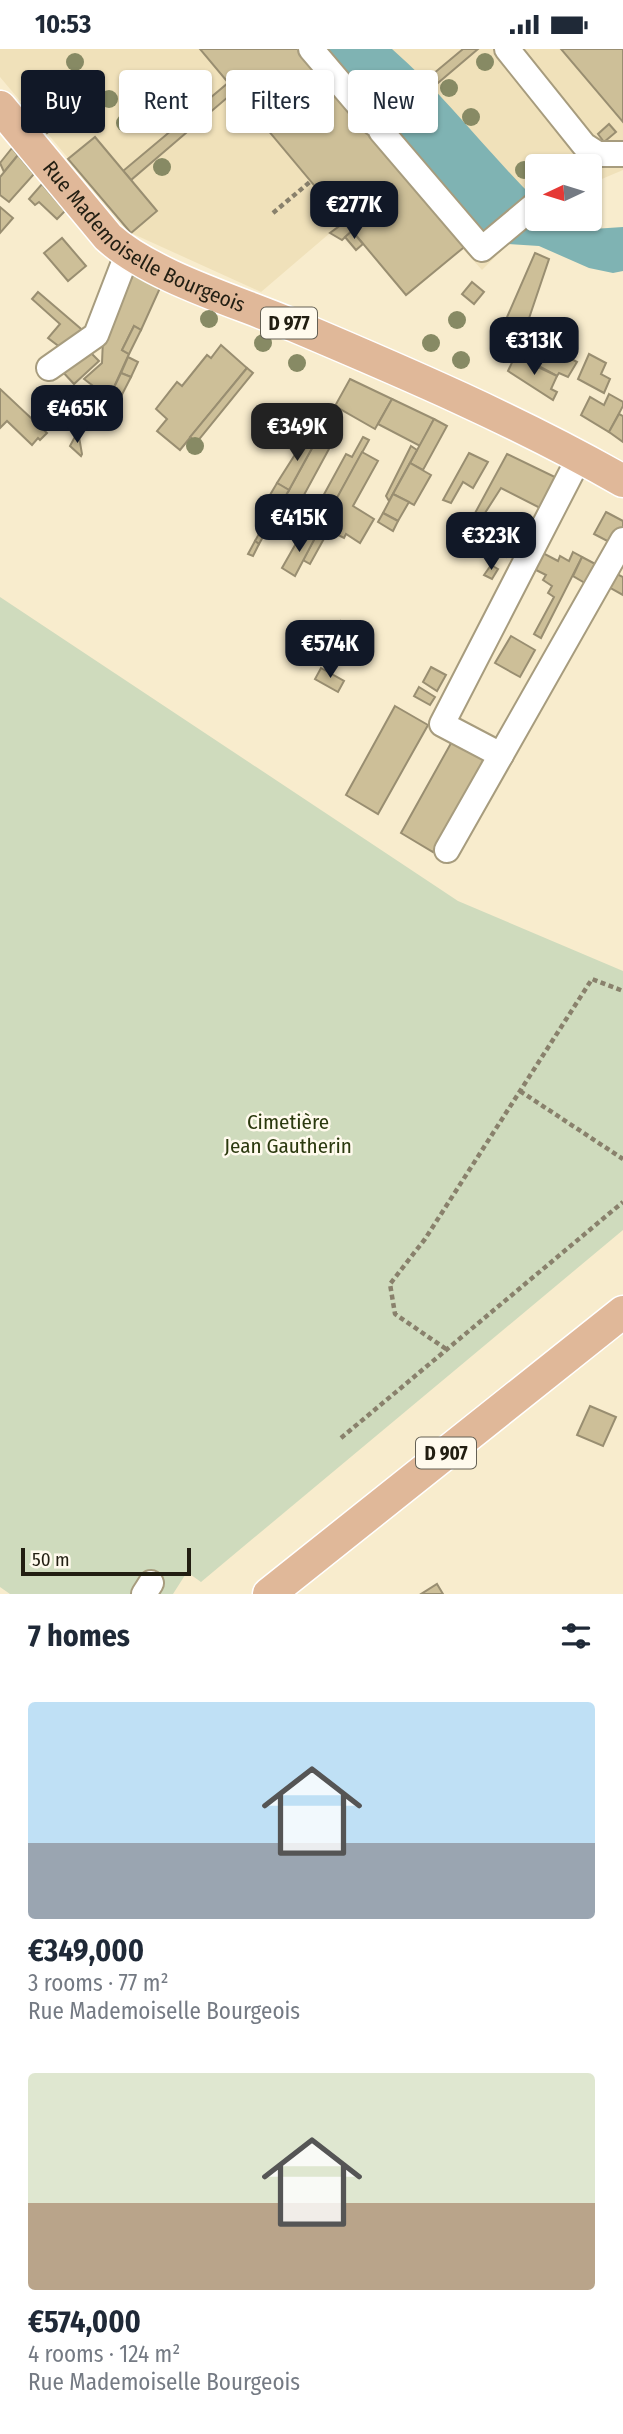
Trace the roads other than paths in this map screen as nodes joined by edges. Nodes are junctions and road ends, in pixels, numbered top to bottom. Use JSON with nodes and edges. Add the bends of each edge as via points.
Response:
{"nodes":[{"id":1,"x":311,"y":49,"type":"edge"},
{"id":2,"x":507,"y":49,"type":"edge"},
{"id":3,"x":0,"y":107,"type":"edge"},
{"id":4,"x":576,"y":136,"type":"junction"},
{"id":5,"x":581,"y":154,"type":"edge"},
{"id":6,"x":623,"y":154,"type":"edge"},
{"id":7,"x":602,"y":160,"type":"edge"},
{"id":8,"x":525,"y":213,"type":"edge"},
{"id":9,"x":128,"y":252,"type":"junction"},
{"id":10,"x":49,"y":368,"type":"dead end"},
{"id":11,"x":580,"y":456,"type":"junction"},
{"id":12,"x":623,"y":481,"type":"edge"},
{"id":13,"x":623,"y":540,"type":"edge"},
{"id":14,"x":501,"y":755,"type":"junction"},
{"id":15,"x":447,"y":850,"type":"dead end"},
{"id":16,"x":623,"y":1312,"type":"edge"},
{"id":17,"x":269,"y":1594,"type":"edge"}],
"edges":[{"from":1,"to":8,"type":"street","via":[[482,249]]},
{"from":2,"to":4,"type":"street"},
{"from":3,"to":9,"type":"main road","name":"Rue Mademoiselle Bourgeois","number":"D 977","via":[[108,237]]},
{"from":4,"to":5,"type":"street"},
{"from":4,"to":6,"type":"street","via":[[598,154]]},
{"from":6,"to":7,"type":"street"},
{"from":9,"to":10,"type":"street","via":[[96,335]]},
{"from":9,"to":11,"type":"main road","name":"Rue Mademoiselle Bourgeois","number":"D 977"},
{"from":11,"to":12,"type":"main road","name":"Rue Mademoiselle Bourgeois","number":"D 977"},
{"from":11,"to":14,"type":"street","via":[[442,724]]},
{"from":13,"to":14,"type":"street"},
{"from":14,"to":15,"type":"street"},
{"from":16,"to":17,"type":"main road","number":"D 907"}]}
